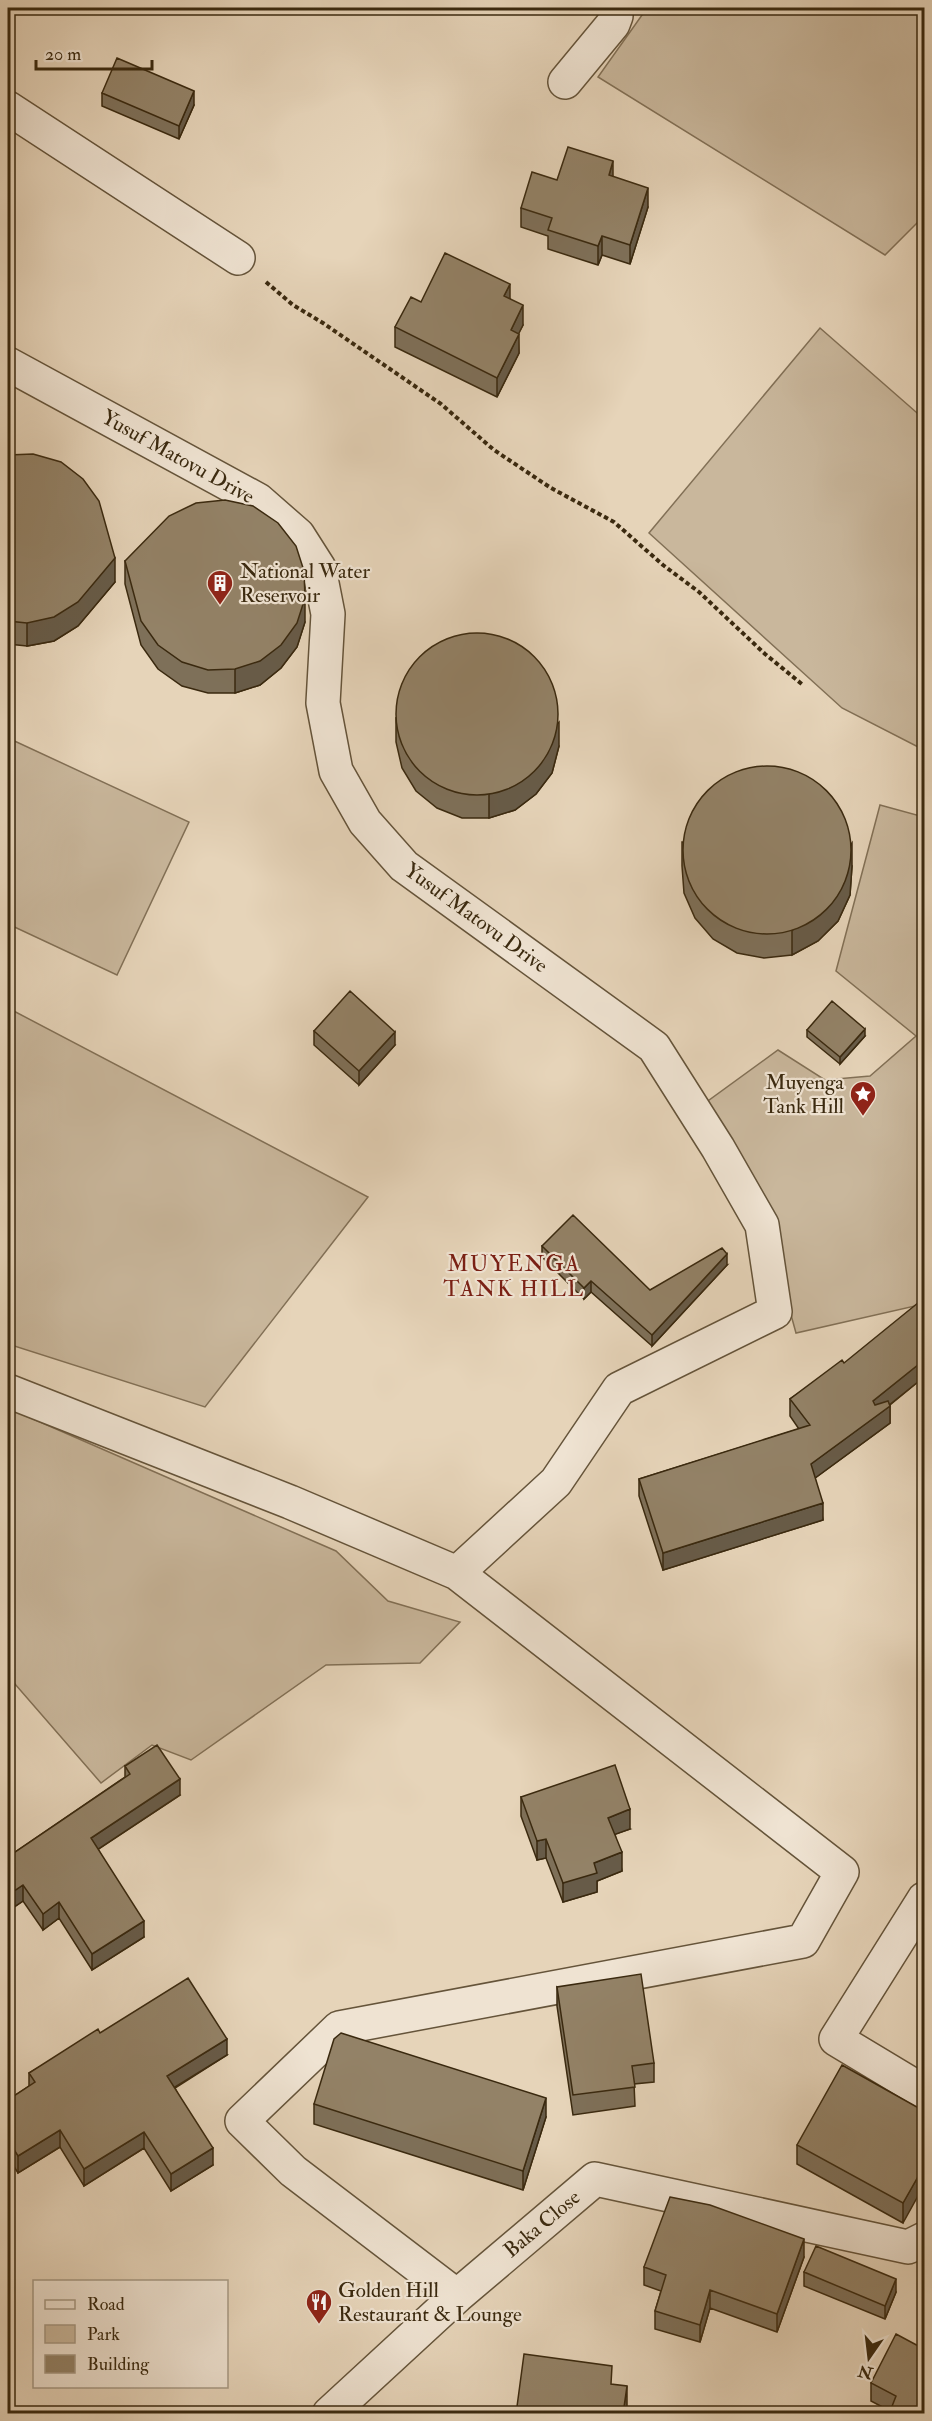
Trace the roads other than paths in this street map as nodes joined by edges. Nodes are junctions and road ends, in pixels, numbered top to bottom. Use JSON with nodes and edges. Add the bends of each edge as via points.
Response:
{"nodes":[{"id":1,"x":616,"y":8,"type":"edge"},
{"id":2,"x":565,"y":82,"type":"dead end"},
{"id":3,"x":8,"y":108,"type":"edge"},
{"id":4,"x":238,"y":258,"type":"road end"},
{"id":5,"x":8,"y":364,"type":"edge"},
{"id":6,"x":8,"y":1391,"type":"edge"},
{"id":7,"x":457,"y":1573,"type":"junction"},
{"id":8,"x":924,"y":1899,"type":"edge"},
{"id":9,"x":924,"y":2092,"type":"edge"},
{"id":10,"x":924,"y":2239,"type":"edge"},
{"id":11,"x":457,"y":2296,"type":"junction"},
{"id":12,"x":329,"y":2414,"type":"edge"}],
"edges":[{"from":1,"to":2,"type":"street","via":[[613,24]]},
{"from":3,"to":4,"type":"street"},
{"from":5,"to":7,"type":"street","name":"Yusuf Matovu Drive","via":[[258,500],[298,536],[319,568],[328,614],[323,703],[336,771],[365,822],[404,866],[654,1047],[762,1225],[775,1312],[619,1389],[556,1482]]},
{"from":6,"to":7,"type":"street","via":[[290,1502]]},
{"from":7,"to":11,"type":"street","via":[[842,1872],[803,1941],[339,2028],[242,2121],[293,2171]]},
{"from":8,"to":9,"type":"street","via":[[836,2039]]},
{"from":10,"to":11,"type":"street","name":"Baka Close","via":[[908,2247],[595,2179]]},
{"from":11,"to":12,"type":"street","name":"Baka Close"}]}
